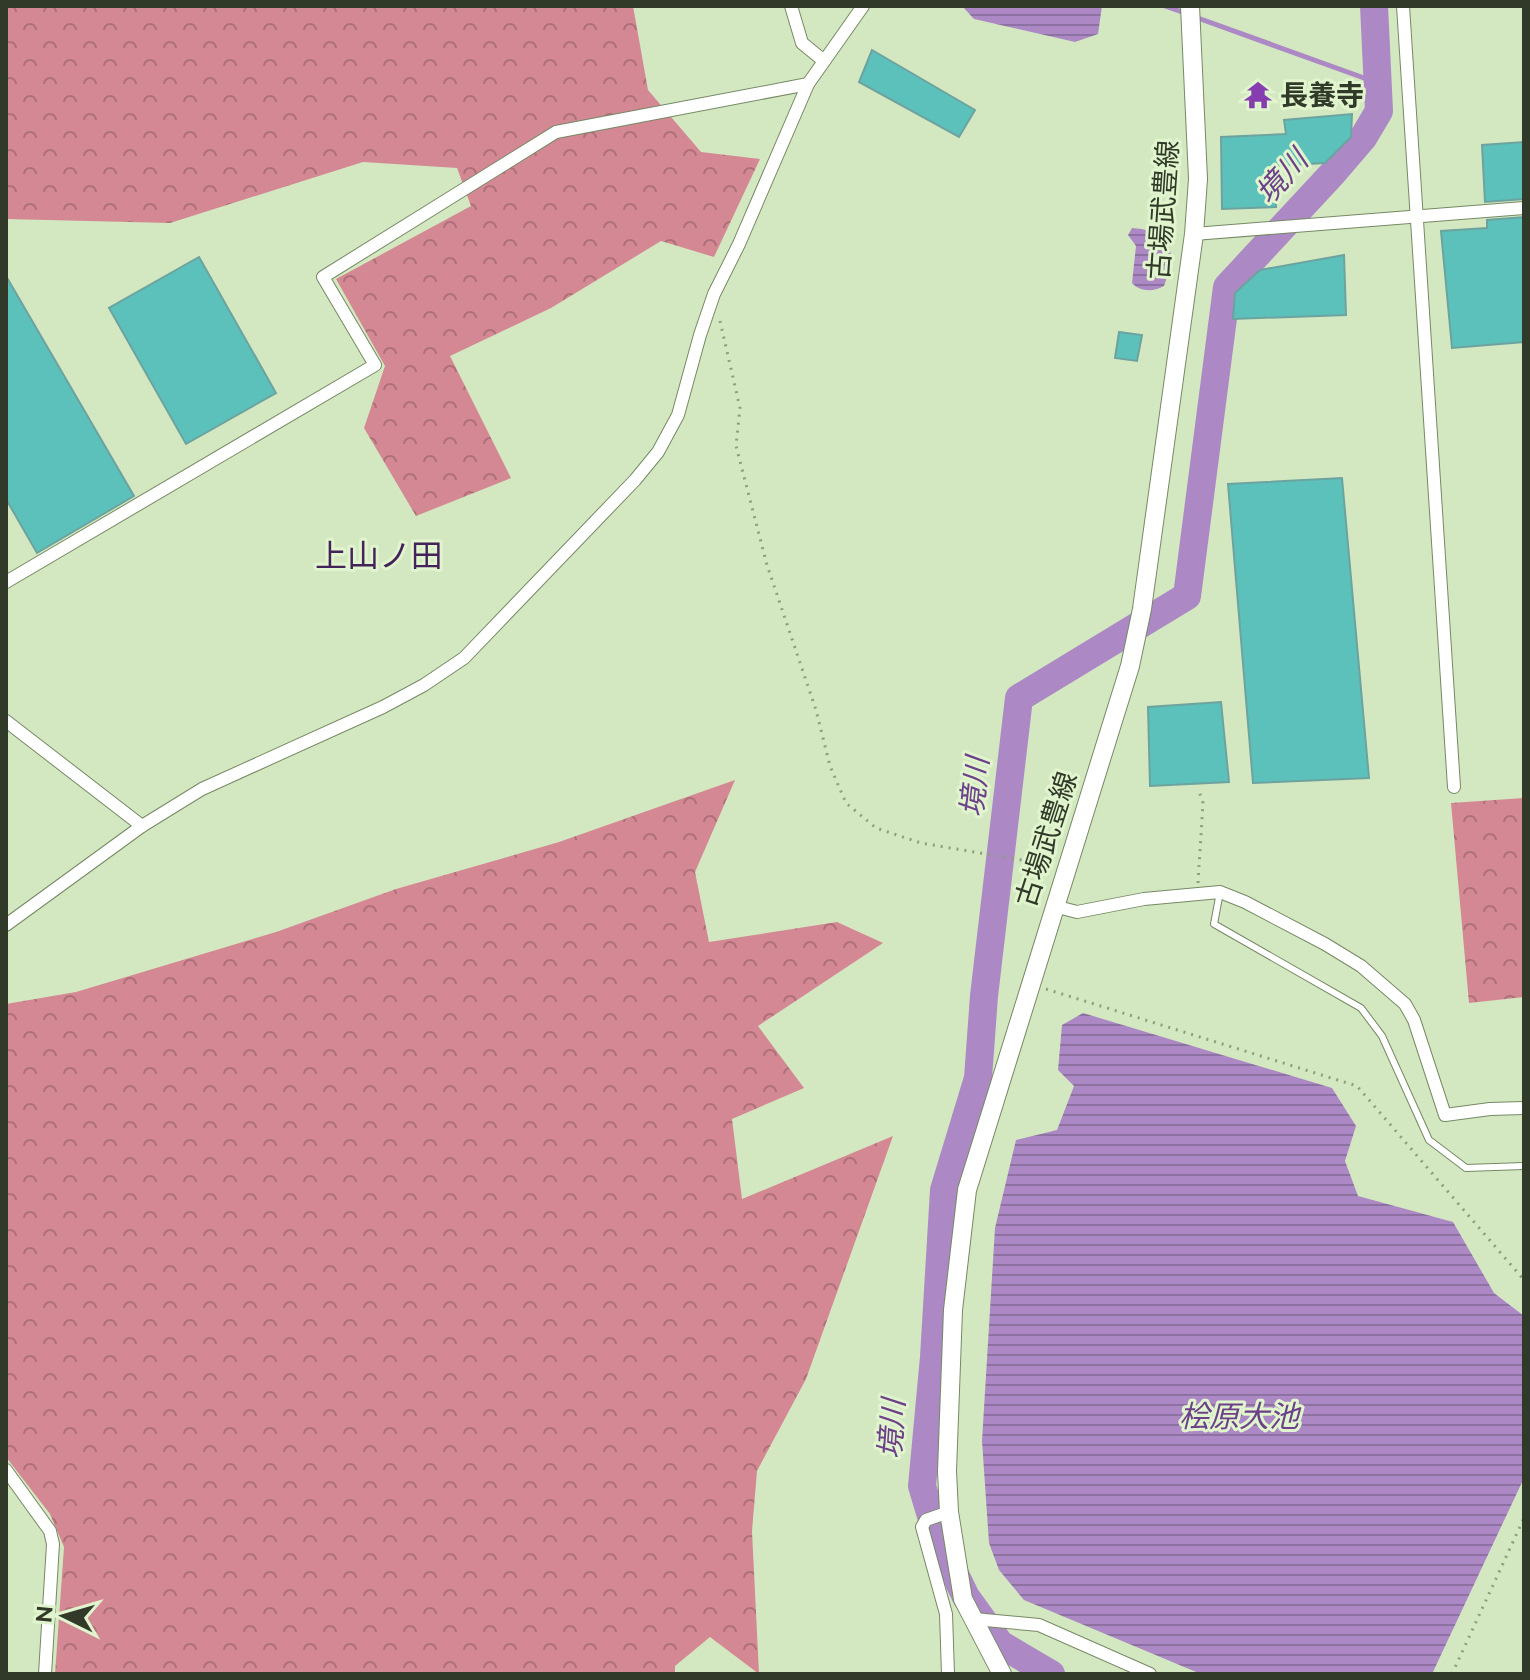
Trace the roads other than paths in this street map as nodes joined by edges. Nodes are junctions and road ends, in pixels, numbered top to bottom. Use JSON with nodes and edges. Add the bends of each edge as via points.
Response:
{"nodes":[{"id":1,"x":791,"y":6,"type":"edge"},
{"id":2,"x":863,"y":6,"type":"edge"},
{"id":3,"x":1190,"y":6,"type":"edge"},
{"id":4,"x":1403,"y":6,"type":"edge"},
{"id":5,"x":824,"y":61,"type":"junction"},
{"id":6,"x":808,"y":84,"type":"junction"},
{"id":7,"x":1524,"y":208,"type":"edge"},
{"id":8,"x":1416,"y":215,"type":"junction"},
{"id":9,"x":1194,"y":234,"type":"junction"},
{"id":10,"x":6,"y":582,"type":"edge"},
{"id":11,"x":6,"y":721,"type":"edge"},
{"id":12,"x":1454,"y":787,"type":"dead end"},
{"id":13,"x":142,"y":826,"type":"junction"},
{"id":14,"x":1220,"y":892,"type":"junction"},
{"id":15,"x":1054,"y":906,"type":"junction"},
{"id":16,"x":6,"y":925,"type":"edge"},
{"id":17,"x":1524,"y":1108,"type":"edge"},
{"id":18,"x":1524,"y":1166,"type":"edge"},
{"id":19,"x":6,"y":1470,"type":"edge"},
{"id":20,"x":949,"y":1512,"type":"junction"},
{"id":21,"x":974,"y":1619,"type":"junction"},
{"id":22,"x":45,"y":1674,"type":"edge"},
{"id":23,"x":948,"y":1674,"type":"edge"},
{"id":24,"x":1002,"y":1674,"type":"edge"},
{"id":25,"x":1150,"y":1674,"type":"edge"}],
"edges":[{"from":1,"to":5,"type":"street","via":[[802,43]]},
{"from":2,"to":5,"type":"street"},
{"from":3,"to":9,"type":"main road","name":"古場武豊線","via":[[1198,153]]},
{"from":4,"to":8,"type":"street"},
{"from":5,"to":6,"type":"street"},
{"from":6,"to":10,"type":"street","via":[[556,132],[323,277],[375,365]]},
{"from":6,"to":13,"type":"street","via":[[714,294],[678,415],[635,480],[464,658],[424,685],[202,789]]},
{"from":7,"to":8,"type":"street"},
{"from":8,"to":9,"type":"street"},
{"from":8,"to":12,"type":"street"},
{"from":9,"to":15,"type":"main road","name":"古場武豊線","via":[[1142,609],[1130,666]]},
{"from":11,"to":13,"type":"street"},
{"from":13,"to":16,"type":"street"},
{"from":14,"to":15,"type":"street","via":[[1077,912]]},
{"from":14,"to":17,"type":"street","via":[[1325,944],[1405,1004],[1445,1115]]},
{"from":14,"to":18,"type":"lane","via":[[1214,924],[1361,1008],[1382,1036],[1429,1140],[1466,1168]]},
{"from":15,"to":20,"type":"main road","name":"古場武豊線","via":[[967,1190],[953,1310]]},
{"from":19,"to":22,"type":"street","via":[[50,1531],[53,1544]]},
{"from":20,"to":21,"type":"main road","name":"古場武豊線","via":[[963,1599]]},
{"from":20,"to":23,"type":"street","via":[[926,1520],[922,1527],[946,1614]]},
{"from":21,"to":24,"type":"main road","name":"古場武豊線"},
{"from":21,"to":25,"type":"street","via":[[1039,1625]]}]}
